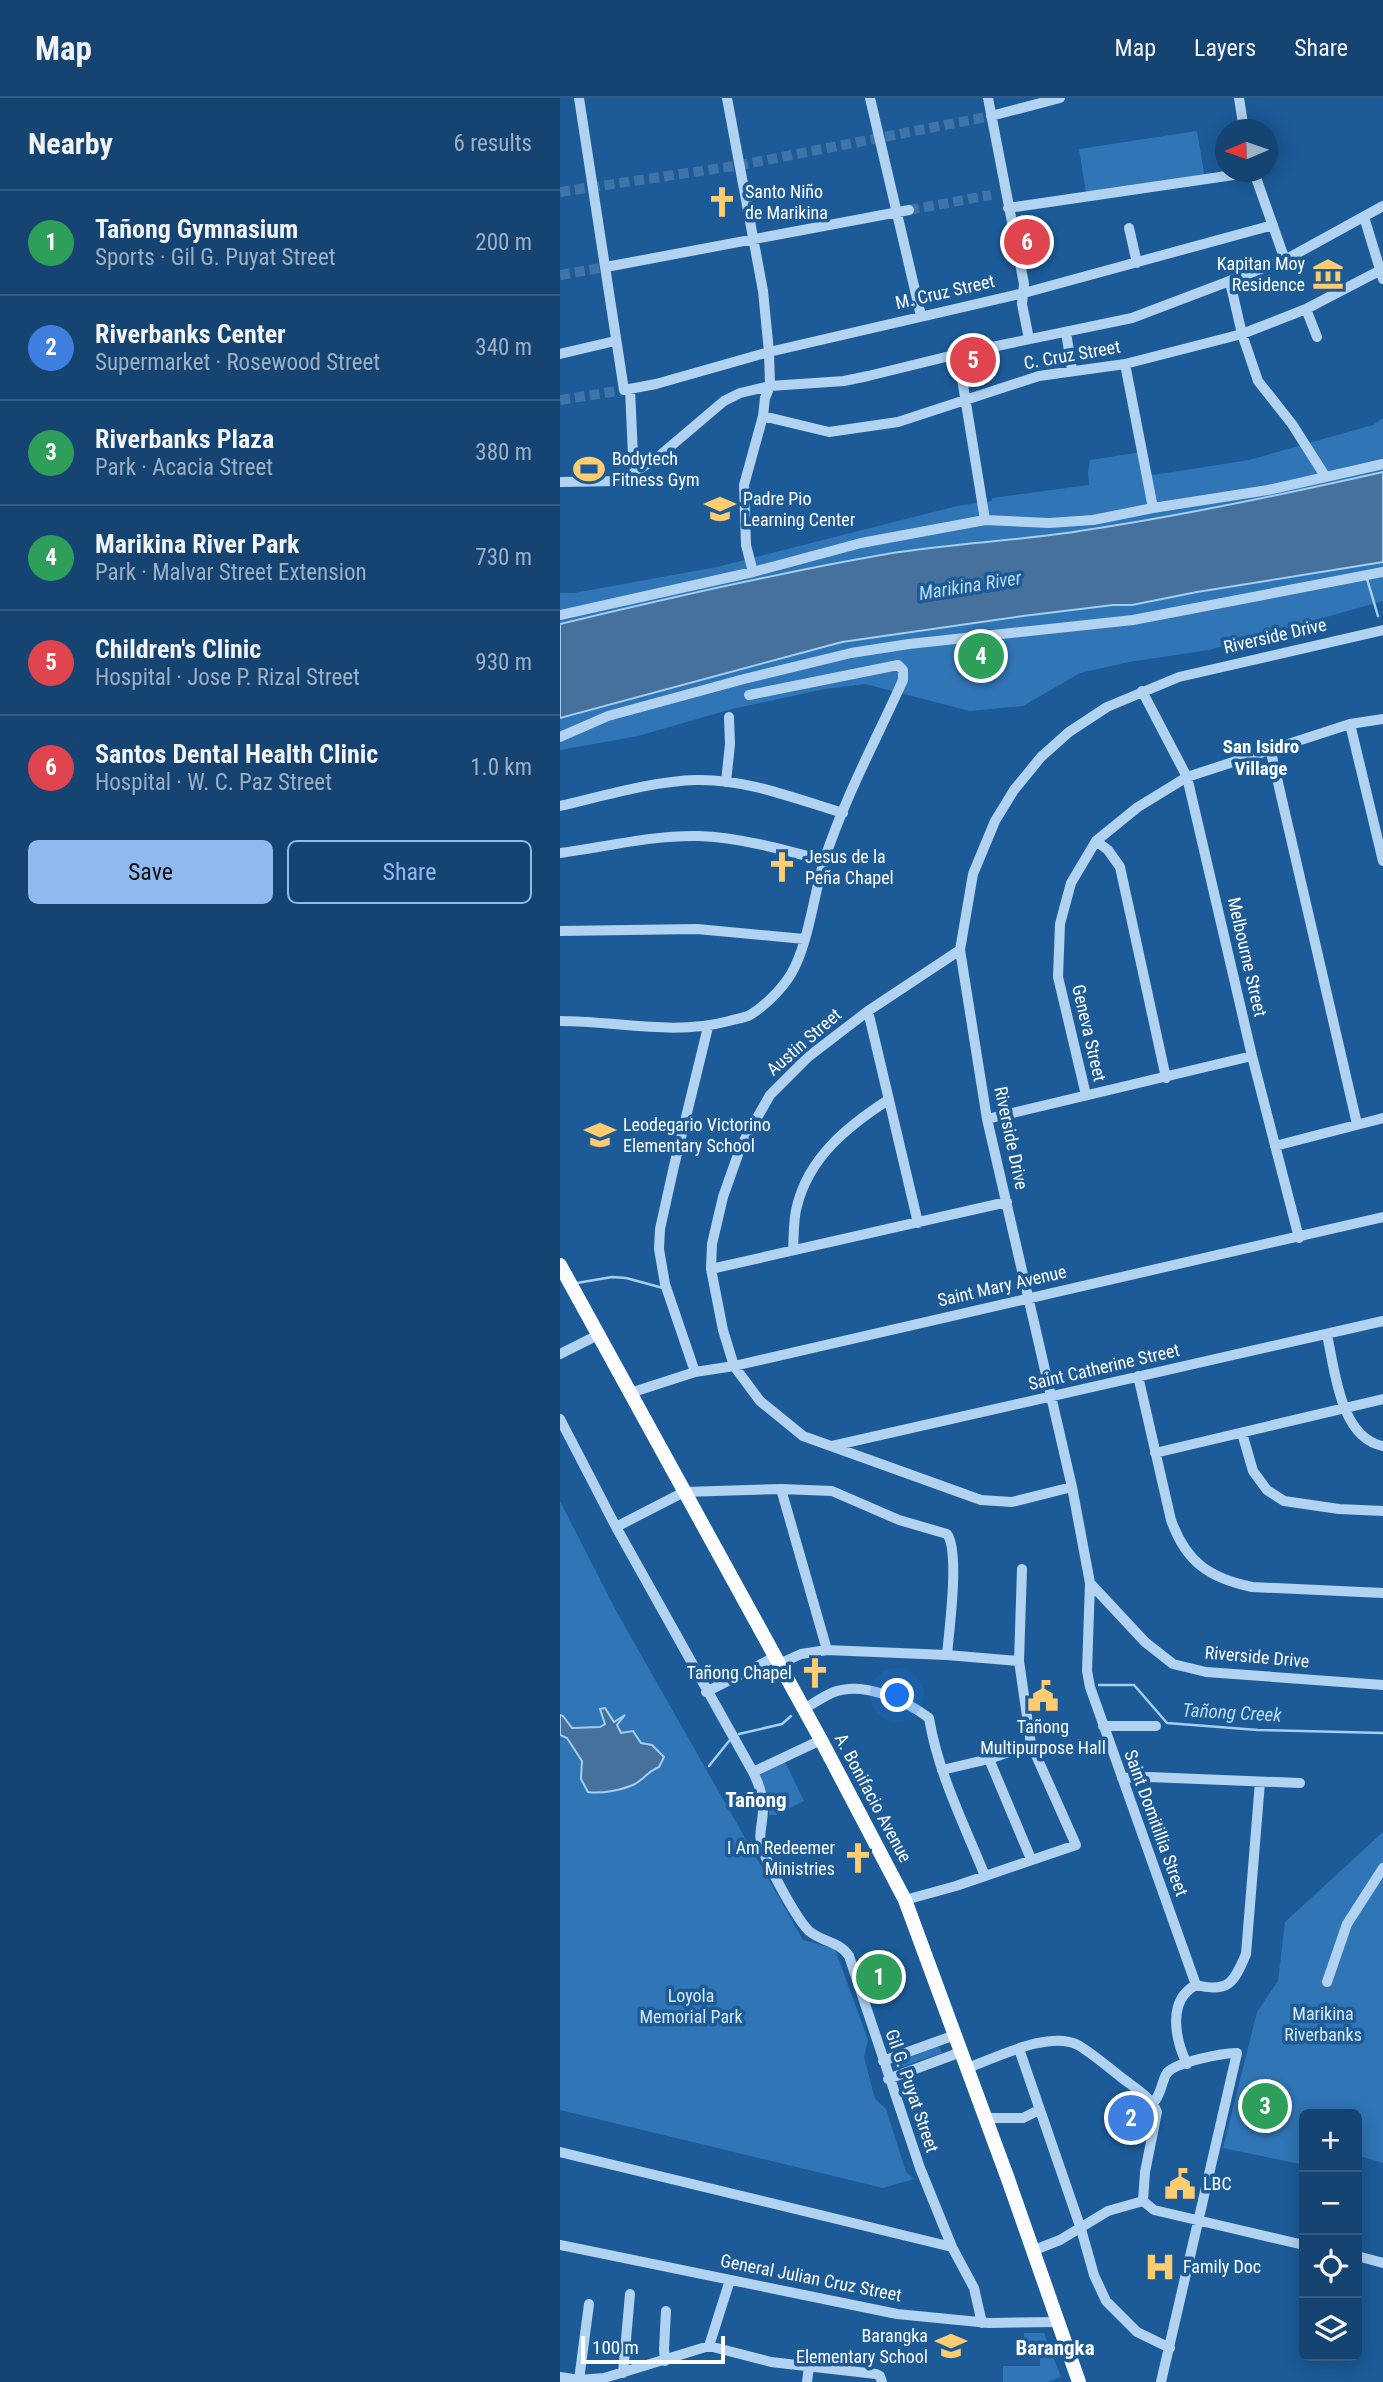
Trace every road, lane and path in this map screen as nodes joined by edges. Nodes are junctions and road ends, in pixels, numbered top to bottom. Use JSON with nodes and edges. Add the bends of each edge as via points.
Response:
{"nodes":[{"id":1,"x":579,"y":98,"type":"edge"},
{"id":2,"x":727,"y":98,"type":"edge"},
{"id":3,"x":870,"y":98,"type":"edge"},
{"id":4,"x":988,"y":98,"type":"edge"},
{"id":5,"x":1060,"y":98,"type":"edge"},
{"id":6,"x":1239,"y":98,"type":"edge"},
{"id":7,"x":991,"y":116,"type":"junction"},
{"id":8,"x":1242,"y":119,"type":"edge"},
{"id":9,"x":1215,"y":178,"type":"edge"},
{"id":10,"x":1258,"y":182,"type":"edge"},
{"id":11,"x":1383,"y":206,"type":"edge"},
{"id":12,"x":1008,"y":208,"type":"junction"},
{"id":13,"x":908,"y":210,"type":"tunnel mouth"},
{"id":14,"x":897,"y":214,"type":"junction"},
{"id":15,"x":1363,"y":217,"type":"junction"},
{"id":16,"x":1273,"y":225,"type":"junction"},
{"id":17,"x":1129,"y":228,"type":"dead end"},
{"id":18,"x":754,"y":240,"type":"junction"},
{"id":19,"x":1285,"y":260,"type":"junction"},
{"id":20,"x":1137,"y":263,"type":"junction"},
{"id":21,"x":606,"y":267,"type":"junction"},
{"id":22,"x":1381,"y":275,"type":"edge"},
{"id":23,"x":1230,"y":282,"type":"junction"},
{"id":24,"x":1024,"y":293,"type":"junction"},
{"id":25,"x":1306,"y":309,"type":"junction"},
{"id":26,"x":921,"y":316,"type":"junction"},
{"id":27,"x":1066,"y":332,"type":"junction"},
{"id":28,"x":1242,"y":334,"type":"junction"},
{"id":29,"x":1317,"y":337,"type":"dead end"},
{"id":30,"x":1029,"y":339,"type":"junction"},
{"id":31,"x":615,"y":341,"type":"junction"},
{"id":32,"x":769,"y":352,"type":"junction"},
{"id":33,"x":560,"y":354,"type":"edge"},
{"id":34,"x":958,"y":354,"type":"junction"},
{"id":35,"x":1125,"y":364,"type":"junction"},
{"id":36,"x":1072,"y":370,"type":"junction"},
{"id":37,"x":770,"y":386,"type":"junction"},
{"id":38,"x":627,"y":390,"type":"junction"},
{"id":39,"x":966,"y":398,"type":"junction"},
{"id":40,"x":763,"y":416,"type":"junction"},
{"id":41,"x":1383,"y":464,"type":"edge"},
{"id":42,"x":637,"y":471,"type":"junction"},
{"id":43,"x":1325,"y":476,"type":"junction"},
{"id":44,"x":560,"y":482,"type":"edge"},
{"id":45,"x":1153,"y":508,"type":"junction"},
{"id":46,"x":985,"y":520,"type":"junction"},
{"id":47,"x":753,"y":572,"type":"junction"},
{"id":48,"x":1377,"y":573,"type":"edge"},
{"id":49,"x":560,"y":615,"type":"edge"},
{"id":50,"x":1383,"y":630,"type":"edge"},
{"id":51,"x":1142,"y":691,"type":"junction"},
{"id":52,"x":749,"y":695,"type":"dead end"},
{"id":53,"x":729,"y":717,"type":"dead end"},
{"id":54,"x":1383,"y":719,"type":"edge"},
{"id":55,"x":1350,"y":724,"type":"junction"},
{"id":56,"x":560,"y":737,"type":"edge"},
{"id":57,"x":1270,"y":748,"type":"junction"},
{"id":58,"x":1187,"y":777,"type":"junction"},
{"id":59,"x":726,"y":782,"type":"junction"},
{"id":60,"x":560,"y":806,"type":"edge"},
{"id":61,"x":843,"y":813,"type":"junction"},
{"id":62,"x":1096,"y":841,"type":"junction"},
{"id":63,"x":560,"y":853,"type":"edge"},
{"id":64,"x":825,"y":861,"type":"junction"},
{"id":65,"x":1383,"y":861,"type":"edge"},
{"id":66,"x":560,"y":931,"type":"edge"},
{"id":67,"x":804,"y":939,"type":"junction"},
{"id":68,"x":960,"y":950,"type":"junction"},
{"id":69,"x":868,"y":1011,"type":"junction"},
{"id":70,"x":560,"y":1021,"type":"edge"},
{"id":71,"x":708,"y":1027,"type":"junction"},
{"id":72,"x":1252,"y":1056,"type":"junction"},
{"id":73,"x":1166,"y":1078,"type":"junction"},
{"id":74,"x":1086,"y":1095,"type":"junction"},
{"id":75,"x":888,"y":1100,"type":"junction"},
{"id":76,"x":1383,"y":1118,"type":"edge"},
{"id":77,"x":988,"y":1119,"type":"junction"},
{"id":78,"x":1357,"y":1124,"type":"junction"},
{"id":79,"x":1275,"y":1146,"type":"junction"},
{"id":80,"x":1007,"y":1202,"type":"junction"},
{"id":81,"x":1383,"y":1217,"type":"edge"},
{"id":82,"x":918,"y":1223,"type":"junction"},
{"id":83,"x":1299,"y":1238,"type":"junction"},
{"id":84,"x":793,"y":1250,"type":"junction"},
{"id":85,"x":560,"y":1265,"type":"edge"},
{"id":86,"x":711,"y":1269,"type":"junction"},
{"id":87,"x":1028,"y":1297,"type":"junction"},
{"id":88,"x":1383,"y":1321,"type":"edge"},
{"id":89,"x":598,"y":1335,"type":"junction"},
{"id":90,"x":1327,"y":1335,"type":"junction"},
{"id":91,"x":560,"y":1354,"type":"edge"},
{"id":92,"x":734,"y":1366,"type":"junction"},
{"id":93,"x":695,"y":1373,"type":"junction"},
{"id":94,"x":1138,"y":1376,"type":"junction"},
{"id":95,"x":630,"y":1393,"type":"junction"},
{"id":96,"x":1051,"y":1397,"type":"junction"},
{"id":97,"x":1383,"y":1399,"type":"edge"},
{"id":98,"x":1345,"y":1409,"type":"junction"},
{"id":99,"x":560,"y":1419,"type":"edge"},
{"id":100,"x":1242,"y":1433,"type":"junction"},
{"id":101,"x":832,"y":1446,"type":"junction"},
{"id":102,"x":1383,"y":1446,"type":"edge"},
{"id":103,"x":1155,"y":1453,"type":"junction"},
{"id":104,"x":1072,"y":1487,"type":"junction"},
{"id":105,"x":781,"y":1489,"type":"junction"},
{"id":106,"x":684,"y":1492,"type":"junction"},
{"id":107,"x":1383,"y":1511,"type":"edge"},
{"id":108,"x":616,"y":1527,"type":"junction"},
{"id":109,"x":1022,"y":1569,"type":"dead end"},
{"id":110,"x":1090,"y":1583,"type":"junction"},
{"id":111,"x":1383,"y":1594,"type":"edge"},
{"id":112,"x":827,"y":1650,"type":"junction"},
{"id":113,"x":947,"y":1655,"type":"junction"},
{"id":114,"x":777,"y":1660,"type":"junction"},
{"id":115,"x":1019,"y":1661,"type":"junction"},
{"id":116,"x":1383,"y":1685,"type":"edge"},
{"id":117,"x":706,"y":1692,"type":"junction"},
{"id":118,"x":804,"y":1709,"type":"junction"},
{"id":119,"x":1103,"y":1726,"type":"junction"},
{"id":120,"x":1156,"y":1726,"type":"dead end"},
{"id":121,"x":821,"y":1740,"type":"junction"},
{"id":122,"x":1031,"y":1744,"type":"junction"},
{"id":123,"x":989,"y":1759,"type":"junction"},
{"id":124,"x":942,"y":1769,"type":"junction"},
{"id":125,"x":754,"y":1772,"type":"junction"},
{"id":126,"x":1122,"y":1778,"type":"junction"},
{"id":127,"x":1260,"y":1782,"type":"junction"},
{"id":128,"x":1300,"y":1783,"type":"dead end"},
{"id":129,"x":1031,"y":1859,"type":"junction"},
{"id":130,"x":1383,"y":1868,"type":"edge"},
{"id":131,"x":985,"y":1876,"type":"junction"},
{"id":132,"x":905,"y":1900,"type":"junction"},
{"id":133,"x":1326,"y":1982,"type":"dead end"},
{"id":134,"x":1196,"y":1985,"type":"junction"},
{"id":135,"x":955,"y":2035,"type":"junction"},
{"id":136,"x":1019,"y":2049,"type":"junction"},
{"id":137,"x":961,"y":2052,"type":"junction"},
{"id":138,"x":883,"y":2061,"type":"junction"},
{"id":139,"x":1187,"y":2064,"type":"junction"},
{"id":140,"x":968,"y":2068,"type":"junction"},
{"id":141,"x":888,"y":2079,"type":"junction"},
{"id":142,"x":1153,"y":2103,"type":"junction"},
{"id":143,"x":1039,"y":2110,"type":"junction"},
{"id":144,"x":985,"y":2118,"type":"junction"},
{"id":145,"x":560,"y":2152,"type":"edge"},
{"id":146,"x":1143,"y":2202,"type":"junction"},
{"id":147,"x":1198,"y":2222,"type":"junction"},
{"id":148,"x":1081,"y":2229,"type":"junction"},
{"id":149,"x":1299,"y":2244,"type":"edge"},
{"id":150,"x":560,"y":2245,"type":"edge"},
{"id":151,"x":952,"y":2247,"type":"junction"},
{"id":152,"x":1032,"y":2251,"type":"junction"},
{"id":153,"x":1362,"y":2257,"type":"edge"},
{"id":154,"x":1383,"y":2263,"type":"edge"},
{"id":155,"x":730,"y":2280,"type":"junction"},
{"id":156,"x":630,"y":2294,"type":"dead end"},
{"id":157,"x":589,"y":2304,"type":"dead end"},
{"id":158,"x":666,"y":2311,"type":"dead end"},
{"id":159,"x":1058,"y":2322,"type":"junction"},
{"id":160,"x":982,"y":2323,"type":"junction"},
{"id":161,"x":709,"y":2346,"type":"junction"},
{"id":162,"x":1170,"y":2348,"type":"junction"},
{"id":163,"x":665,"y":2361,"type":"junction"},
{"id":164,"x":809,"y":2367,"type":"junction"},
{"id":165,"x":623,"y":2373,"type":"junction"},
{"id":166,"x":560,"y":2377,"type":"edge"},
{"id":167,"x":579,"y":2380,"type":"junction"},
{"id":168,"x":807,"y":2382,"type":"edge"},
{"id":169,"x":882,"y":2382,"type":"edge"},
{"id":170,"x":1079,"y":2382,"type":"edge"},
{"id":171,"x":1161,"y":2382,"type":"edge"}],
"edges":[{"from":1,"to":21,"type":"street"},
{"from":2,"to":18,"type":"street"},
{"from":3,"to":14,"type":"street"},
{"from":4,"to":7,"type":"street"},
{"from":5,"to":7,"type":"street"},
{"from":6,"to":8,"type":"street"},
{"from":7,"to":12,"type":"street","via":[[1001,193]]},
{"from":9,"to":12,"type":"street"},
{"from":10,"to":16,"type":"street"},
{"from":11,"to":15,"type":"street"},
{"from":12,"to":24,"type":"street"},
{"from":13,"to":14,"type":"street"},
{"from":14,"to":18,"type":"street"},
{"from":14,"to":26,"type":"street"},
{"from":15,"to":19,"type":"street"},
{"from":15,"to":22,"type":"street"},
{"from":16,"to":19,"type":"street"},
{"from":16,"to":20,"type":"street","name":"M. Cruz Street"},
{"from":17,"to":20,"type":"street"},
{"from":18,"to":21,"type":"street"},
{"from":18,"to":32,"type":"street"},
{"from":19,"to":23,"type":"street"},
{"from":20,"to":24,"type":"street","name":"M. Cruz Street"},
{"from":21,"to":31,"type":"street"},
{"from":22,"to":25,"type":"street","name":"C. Cruz Street"},
{"from":23,"to":27,"type":"street","via":[[1132,318]]},
{"from":23,"to":28,"type":"street"},
{"from":24,"to":26,"type":"street","name":"M. Cruz Street"},
{"from":24,"to":30,"type":"street"},
{"from":25,"to":28,"type":"street","name":"C. Cruz Street"},
{"from":25,"to":29,"type":"street"},
{"from":26,"to":32,"type":"street","name":"M. Cruz Street"},
{"from":27,"to":30,"type":"street"},
{"from":27,"to":36,"type":"street"},
{"from":28,"to":35,"type":"street","name":"C. Cruz Street"},
{"from":28,"to":43,"type":"street","via":[[1258,381]]},
{"from":30,"to":34,"type":"street"},
{"from":31,"to":33,"type":"street"},
{"from":31,"to":38,"type":"street"},
{"from":32,"to":37,"type":"street"},
{"from":32,"to":38,"type":"street","name":"M. Cruz Street"},
{"from":34,"to":37,"type":"street","via":[[844,381]]},
{"from":34,"to":39,"type":"street"},
{"from":35,"to":36,"type":"street","name":"C. Cruz Street"},
{"from":35,"to":45,"type":"street"},
{"from":36,"to":39,"type":"street","name":"C. Cruz Street"},
{"from":37,"to":40,"type":"street"},
{"from":37,"to":42,"type":"street","via":[[724,401]]},
{"from":38,"to":42,"type":"street"},
{"from":39,"to":40,"type":"street","name":"C. Cruz Street","via":[[898,422],[829,432]]},
{"from":39,"to":46,"type":"street"},
{"from":40,"to":47,"type":"street","via":[[744,485],[746,545]]},
{"from":41,"to":43,"type":"street"},
{"from":42,"to":44,"type":"street","via":[[617,481]]},
{"from":43,"to":45,"type":"street"},
{"from":45,"to":46,"type":"street","via":[[1085,521]]},
{"from":46,"to":47,"type":"street","via":[[861,544]]},
{"from":47,"to":49,"type":"street"},
{"from":48,"to":56,"type":"street","via":[[1133,620],[851,653],[608,716]]},
{"from":50,"to":51,"type":"street","name":"Riverside Drive","via":[[1179,677]]},
{"from":51,"to":58,"type":"street","name":"Melbourne Street"},
{"from":51,"to":68,"type":"street","name":"Riverside Drive","via":[[1069,732],[1014,790],[973,874]]},
{"from":52,"to":61,"type":"street","via":[[901,666],[903,680]]},
{"from":53,"to":59,"type":"street"},
{"from":54,"to":55,"type":"street","name":"Geneva Street"},
{"from":55,"to":57,"type":"street","name":"Geneva Street"},
{"from":55,"to":65,"type":"street"},
{"from":57,"to":58,"type":"street","name":"Geneva Street"},
{"from":57,"to":78,"type":"street"},
{"from":58,"to":62,"type":"street","name":"Geneva Street","via":[[1138,807]]},
{"from":58,"to":72,"type":"street","name":"Melbourne Street"},
{"from":59,"to":60,"type":"street","via":[[672,783]]},
{"from":59,"to":61,"type":"street","via":[[772,790]]},
{"from":61,"to":64,"type":"street"},
{"from":62,"to":73,"type":"street","via":[[1120,867]]},
{"from":62,"to":74,"type":"street","name":"Geneva Street","via":[[1071,883],[1060,924],[1058,977]]},
{"from":63,"to":64,"type":"street","via":[[702,836]]},
{"from":64,"to":67,"type":"street"},
{"from":66,"to":67,"type":"street","via":[[697,929]]},
{"from":67,"to":71,"type":"street","via":[[792,973],[768,1000],[748,1016]]},
{"from":68,"to":69,"type":"street","name":"Austin Street"},
{"from":68,"to":77,"type":"street","name":"Riverside Drive"},
{"from":69,"to":75,"type":"street"},
{"from":69,"to":86,"type":"street","name":"Austin Street","via":[[808,1057],[770,1095],[741,1146],[727,1185],[712,1244]]},
{"from":70,"to":71,"type":"street","via":[[650,1029]]},
{"from":71,"to":93,"type":"street","via":[[671,1178],[659,1249],[665,1284]]},
{"from":72,"to":73,"type":"street"},
{"from":72,"to":79,"type":"street","name":"Melbourne Street"},
{"from":73,"to":74,"type":"street"},
{"from":74,"to":77,"type":"street"},
{"from":75,"to":82,"type":"street"},
{"from":75,"to":84,"type":"street","via":[[834,1140],[806,1179],[796,1208]]},
{"from":76,"to":78,"type":"street"},
{"from":77,"to":80,"type":"street","name":"Riverside Drive"},
{"from":78,"to":79,"type":"street"},
{"from":79,"to":83,"type":"street","name":"Melbourne Street"},
{"from":80,"to":82,"type":"street"},
{"from":80,"to":87,"type":"street","name":"Riverside Drive"},
{"from":81,"to":83,"type":"street","name":"Saint Mary Avenue"},
{"from":82,"to":84,"type":"street"},
{"from":83,"to":87,"type":"street","name":"Saint Mary Avenue"},
{"from":84,"to":86,"type":"street"},
{"from":85,"to":89,"type":"main road","name":"A. Bonifacio Avenue"},
{"from":86,"to":92,"type":"street","name":"Austin Street"},
{"from":87,"to":92,"type":"street","name":"Saint Mary Avenue"},
{"from":87,"to":96,"type":"street","name":"Riverside Drive"},
{"from":88,"to":90,"type":"street","name":"Saint Catherine Street"},
{"from":89,"to":91,"type":"street"},
{"from":89,"to":95,"type":"main road","name":"A. Bonifacio Avenue"},
{"from":90,"to":94,"type":"street","name":"Saint Catherine Street"},
{"from":90,"to":98,"type":"street"},
{"from":92,"to":93,"type":"street","name":"Saint Mary Avenue"},
{"from":92,"to":101,"type":"street","name":"Austin Street","via":[[760,1401],[803,1436]]},
{"from":93,"to":95,"type":"street","name":"Saint Mary Avenue"},
{"from":94,"to":96,"type":"street","name":"Saint Catherine Street"},
{"from":94,"to":103,"type":"street"},
{"from":95,"to":106,"type":"main road","name":"A. Bonifacio Avenue"},
{"from":96,"to":101,"type":"street","name":"Saint Catherine Street"},
{"from":96,"to":104,"type":"street","name":"Riverside Drive"},
{"from":97,"to":98,"type":"street"},
{"from":98,"to":100,"type":"street"},
{"from":98,"to":102,"type":"street","via":[[1366,1440]]},
{"from":99,"to":108,"type":"street","name":"Gil G. Puyat Street"},
{"from":100,"to":103,"type":"street"},
{"from":100,"to":107,"type":"street","via":[[1253,1471],[1267,1490],[1284,1501]]},
{"from":101,"to":104,"type":"street","name":"Austin Street","via":[[981,1500],[1012,1502]]},
{"from":103,"to":111,"type":"street","via":[[1178,1540],[1213,1576],[1252,1587]]},
{"from":104,"to":110,"type":"street","name":"Riverside Drive"},
{"from":105,"to":106,"type":"street"},
{"from":105,"to":112,"type":"street"},
{"from":105,"to":113,"type":"street","via":[[832,1491],[899,1520],[947,1534],[952,1544],[953,1590]]},
{"from":106,"to":108,"type":"street"},
{"from":106,"to":114,"type":"main road","name":"A. Bonifacio Avenue"},
{"from":108,"to":117,"type":"street","name":"Gil G. Puyat Street"},
{"from":109,"to":115,"type":"street"},
{"from":110,"to":116,"type":"street","name":"Riverside Drive","via":[[1145,1642],[1173,1664],[1206,1672]]},
{"from":110,"to":119,"type":"street","name":"Saint Domitillia Street","via":[[1087,1671]]},
{"from":112,"to":113,"type":"street"},
{"from":112,"to":114,"type":"street"},
{"from":113,"to":115,"type":"street"},
{"from":114,"to":117,"type":"street"},
{"from":114,"to":118,"type":"main road","name":"A. Bonifacio Avenue"},
{"from":115,"to":122,"type":"street"},
{"from":117,"to":125,"type":"street","name":"Gil G. Puyat Street"},
{"from":118,"to":121,"type":"main road","name":"A. Bonifacio Avenue"},
{"from":118,"to":124,"type":"street","via":[[835,1692],[851,1689],[906,1702],[929,1718]]},
{"from":119,"to":120,"type":"street"},
{"from":119,"to":126,"type":"street","name":"Saint Domitillia Street"},
{"from":121,"to":125,"type":"street"},
{"from":121,"to":132,"type":"main road","name":"A. Bonifacio Avenue"},
{"from":122,"to":123,"type":"street"},
{"from":122,"to":129,"type":"street","via":[[1076,1844]]},
{"from":123,"to":124,"type":"street"},
{"from":123,"to":129,"type":"street"},
{"from":124,"to":131,"type":"street"},
{"from":125,"to":138,"type":"street","name":"Gil G. Puyat Street","via":[[762,1792],[762,1848],[805,1926],[840,1945],[849,1956]]},
{"from":126,"to":127,"type":"street"},
{"from":126,"to":134,"type":"street","name":"Saint Domitillia Street"},
{"from":127,"to":128,"type":"street"},
{"from":127,"to":134,"type":"street","via":[[1246,1954],[1226,1986]]},
{"from":129,"to":131,"type":"street"},
{"from":130,"to":133,"type":"street","via":[[1348,1924]]},
{"from":131,"to":132,"type":"street"},
{"from":132,"to":135,"type":"main road","name":"A. Bonifacio Avenue"},
{"from":134,"to":139,"type":"street","via":[[1179,2000],[1176,2026]]},
{"from":135,"to":137,"type":"main road","name":"A. Bonifacio Avenue"},
{"from":135,"to":138,"type":"street"},
{"from":136,"to":140,"type":"street"},
{"from":136,"to":142,"type":"street","via":[[1056,2041],[1077,2045]]},
{"from":136,"to":143,"type":"street"},
{"from":137,"to":140,"type":"main road","name":"A. Bonifacio Avenue"},
{"from":137,"to":141,"type":"street"},
{"from":138,"to":141,"type":"street","name":"Gil G. Puyat Street"},
{"from":139,"to":142,"type":"street","via":[[1167,2074]]},
{"from":139,"to":147,"type":"street","via":[[1237,2053]]},
{"from":140,"to":144,"type":"main road","name":"A. Bonifacio Avenue"},
{"from":141,"to":151,"type":"street","name":"Gil G. Puyat Street"},
{"from":142,"to":146,"type":"street","via":[[1157,2117]]},
{"from":143,"to":144,"type":"street","via":[[1023,2118]]},
{"from":143,"to":148,"type":"street"},
{"from":144,"to":152,"type":"main road","name":"A. Bonifacio Avenue"},
{"from":145,"to":151,"type":"street"},
{"from":146,"to":147,"type":"street","via":[[1154,2210]]},
{"from":146,"to":148,"type":"street","via":[[1108,2211]]},
{"from":147,"to":149,"type":"street"},
{"from":147,"to":162,"type":"street"},
{"from":148,"to":152,"type":"street"},
{"from":148,"to":162,"type":"street","via":[[1106,2301],[1137,2332]]},
{"from":150,"to":155,"type":"street","name":"General Julian Cruz Street"},
{"from":151,"to":160,"type":"street","name":"Gil G. Puyat Street","via":[[978,2298]]},
{"from":152,"to":159,"type":"main road","name":"A. Bonifacio Avenue"},
{"from":153,"to":154,"type":"street"},
{"from":155,"to":160,"type":"street","name":"General Julian Cruz Street","via":[[897,2314]]},
{"from":155,"to":161,"type":"street"},
{"from":156,"to":165,"type":"street"},
{"from":157,"to":167,"type":"street"},
{"from":158,"to":163,"type":"street"},
{"from":159,"to":160,"type":"street","name":"General Julian Cruz Street"},
{"from":159,"to":170,"type":"main road","name":"A. Bonifacio Avenue"},
{"from":161,"to":163,"type":"street"},
{"from":161,"to":164,"type":"street"},
{"from":162,"to":171,"type":"street"},
{"from":163,"to":165,"type":"street"},
{"from":164,"to":168,"type":"street"},
{"from":164,"to":169,"type":"street","via":[[876,2374]]},
{"from":165,"to":167,"type":"street"},
{"from":166,"to":167,"type":"street"}]}
